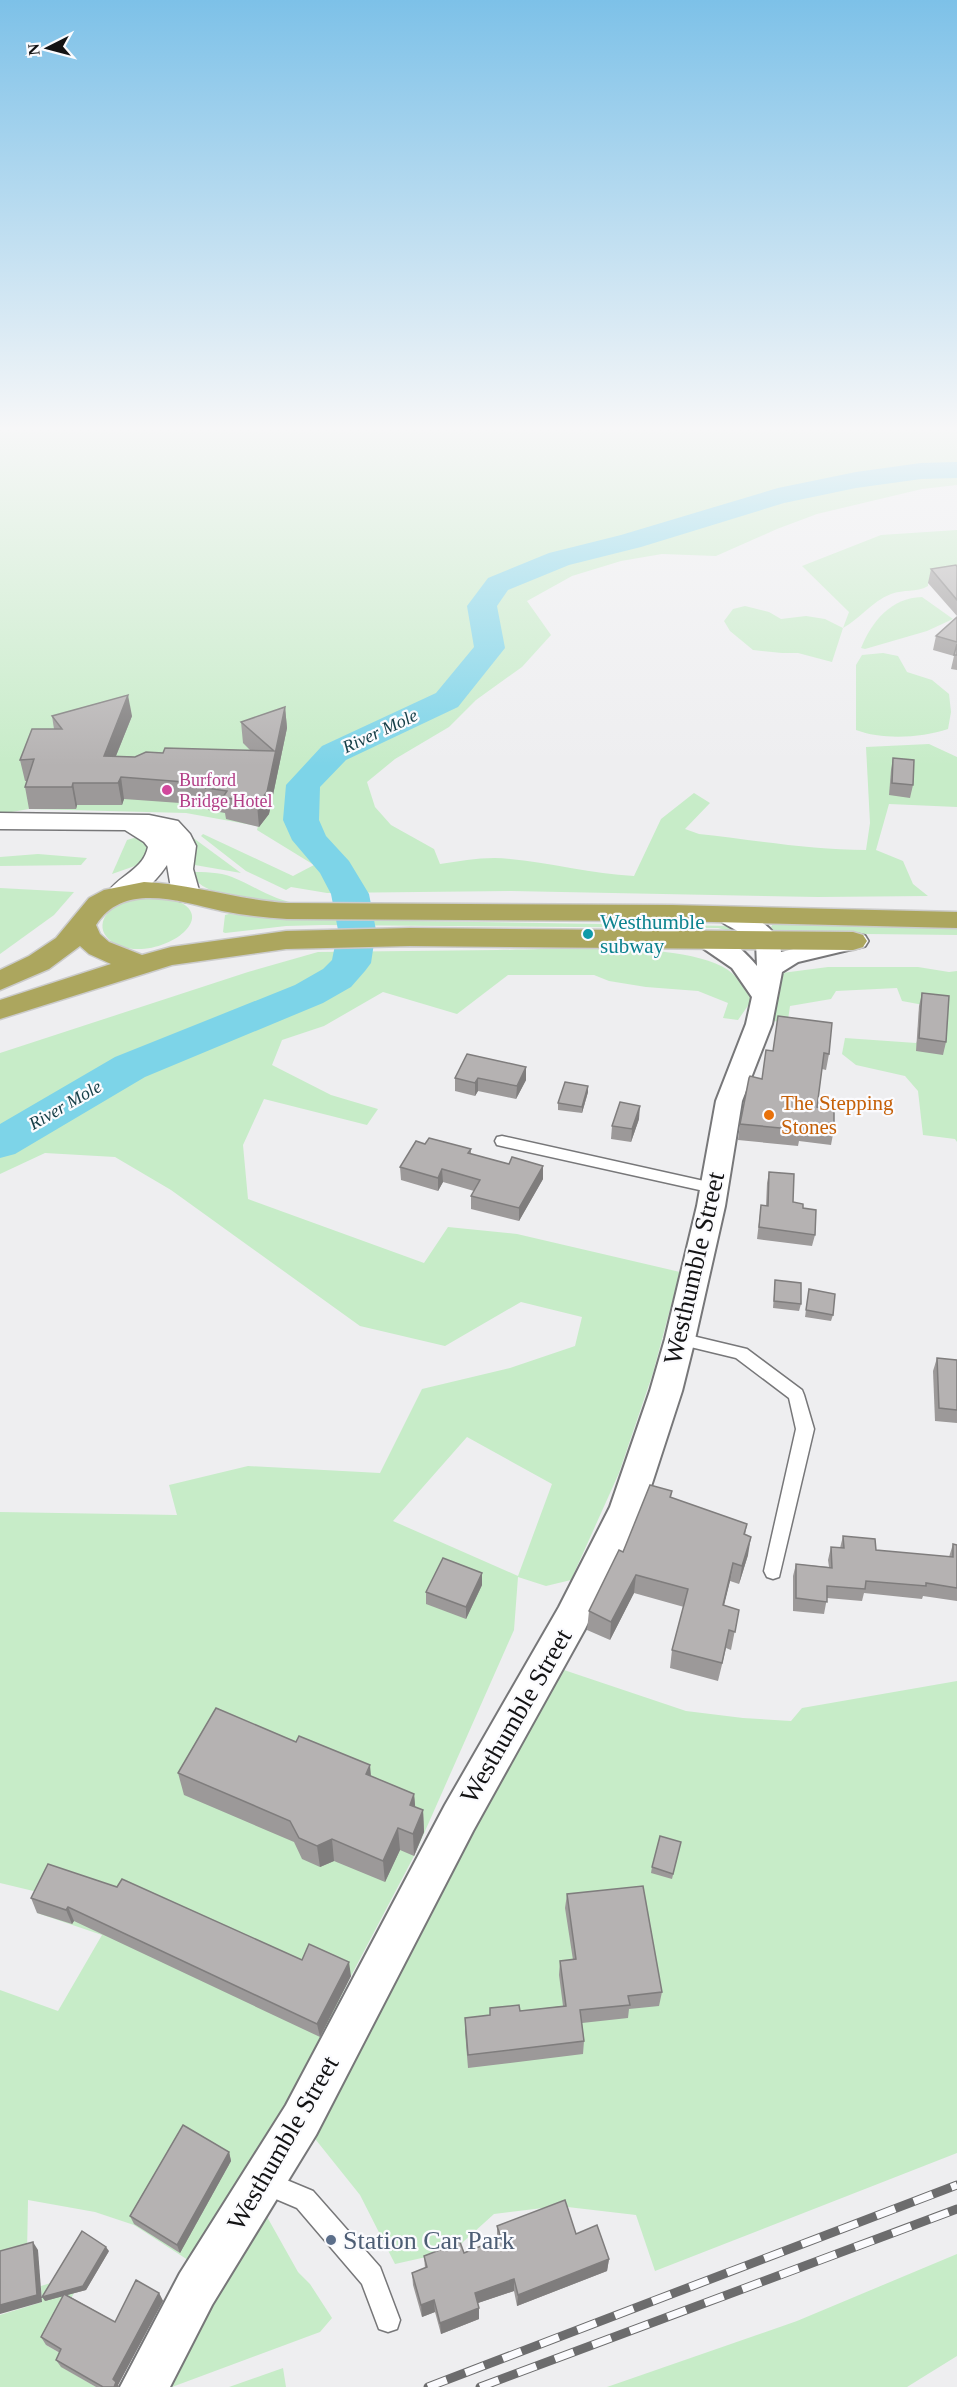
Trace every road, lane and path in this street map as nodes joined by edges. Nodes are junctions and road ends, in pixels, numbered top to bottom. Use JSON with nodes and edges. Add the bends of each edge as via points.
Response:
{"nodes":[{"id":1,"x":0,"y":821,"type":"edge"},
{"id":2,"x":128,"y":824,"type":"junction"},
{"id":3,"x":122,"y":892,"type":"junction"},
{"id":4,"x":192,"y":896,"type":"junction"},
{"id":5,"x":726,"y":915,"type":"junction"},
{"id":6,"x":957,"y":920,"type":"edge"},
{"id":7,"x":322,"y":925,"type":"junction"},
{"id":8,"x":412,"y":925,"type":"junction"},
{"id":9,"x":84,"y":926,"type":"junction"},
{"id":10,"x":706,"y":939,"type":"junction"},
{"id":11,"x":768,"y":940,"type":"junction"},
{"id":12,"x":856,"y":941,"type":"junction"},
{"id":13,"x":957,"y":941,"type":"edge"},
{"id":14,"x":195,"y":951,"type":"junction"},
{"id":15,"x":141,"y":964,"type":"junction"},
{"id":16,"x":770,"y":968,"type":"junction"},
{"id":17,"x":0,"y":981,"type":"edge"},
{"id":18,"x":764,"y":996,"type":"junction"},
{"id":19,"x":0,"y":1010,"type":"edge"},
{"id":20,"x":502,"y":1141,"type":"dead end"},
{"id":21,"x":713,"y":1188,"type":"junction"},
{"id":22,"x":680,"y":1339,"type":"junction"},
{"id":23,"x":773,"y":1571,"type":"dead end"},
{"id":24,"x":264,"y":2183,"type":"junction"},
{"id":25,"x":388,"y":2320,"type":"dead end"},
{"id":26,"x":144,"y":2387,"type":"edge"}],
"edges":[{"from":1,"to":2,"type":"main road"},
{"from":2,"to":3,"type":"main road","via":[[153,836],[161,846],[160,857],[152,869]]},
{"from":2,"to":4,"type":"main road","via":[[149,823],[169,827],[176,833],[183,846],[180,869]]},
{"from":3,"to":4,"type":"highway","via":[[141,890]]},
{"from":3,"to":9,"type":"highway","via":[[97,906]]},
{"from":4,"to":7,"type":"highway"},
{"from":4,"to":14,"type":"highway","via":[[207,917]]},
{"from":5,"to":6,"type":"highway"},
{"from":5,"to":8,"type":"highway"},
{"from":5,"to":11,"type":"street"},
{"from":7,"to":8,"type":"highway"},
{"from":7,"to":14,"type":"highway"},
{"from":8,"to":10,"type":"highway"},
{"from":9,"to":15,"type":"highway","via":[[87,938],[96,947]]},
{"from":9,"to":17,"type":"highway","via":[[38,965]]},
{"from":10,"to":11,"type":"highway"},
{"from":10,"to":18,"type":"street","via":[[737,957],[755,977]]},
{"from":11,"to":12,"type":"highway"},
{"from":11,"to":16,"type":"street","name":"Westhumble Street"},
{"from":12,"to":13,"type":"highway"},
{"from":12,"to":16,"type":"street","via":[[790,957]]},
{"from":14,"to":15,"type":"highway"},
{"from":15,"to":19,"type":"highway"},
{"from":16,"to":18,"type":"street","name":"Westhumble Street"},
{"from":18,"to":21,"type":"street","name":"Westhumble Street","via":[[759,1024],[729,1101]]},
{"from":20,"to":21,"type":"lane"},
{"from":21,"to":22,"type":"street","name":"Westhumble Street"},
{"from":22,"to":23,"type":"lane","via":[[741,1353],[796,1395],[805,1428]]},
{"from":22,"to":24,"type":"street","name":"Westhumble Street","via":[[627,1508],[572,1618],[459,1818]]},
{"from":24,"to":25,"type":"lane","via":[[305,2199],[371,2276]]},
{"from":24,"to":26,"type":"street","name":"Westhumble Street","via":[[196,2289]]}]}
